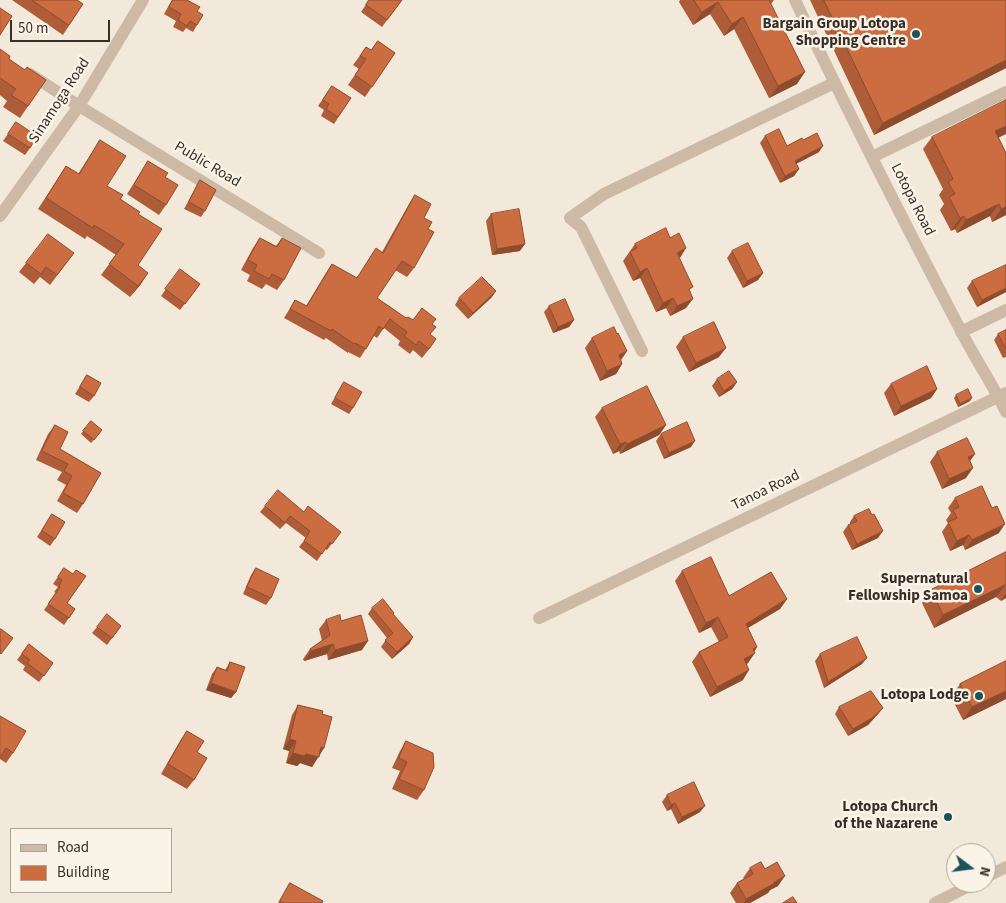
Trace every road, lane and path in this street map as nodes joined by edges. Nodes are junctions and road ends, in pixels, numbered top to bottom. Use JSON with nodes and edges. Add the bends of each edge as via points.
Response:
{"nodes":[{"id":1,"x":143,"y":0,"type":"edge"},
{"id":2,"x":796,"y":0,"type":"edge"},
{"id":3,"x":24,"y":70,"type":"edge"},
{"id":4,"x":834,"y":84,"type":"junction"},
{"id":5,"x":1006,"y":92,"type":"edge"},
{"id":6,"x":79,"y":106,"type":"junction"},
{"id":7,"x":872,"y":157,"type":"junction"},
{"id":8,"x":0,"y":216,"type":"edge"},
{"id":9,"x":319,"y":253,"type":"dead end"},
{"id":10,"x":1006,"y":310,"type":"edge"},
{"id":11,"x":961,"y":332,"type":"junction"},
{"id":12,"x":642,"y":351,"type":"dead end"},
{"id":13,"x":1002,"y":395,"type":"edge"},
{"id":14,"x":1006,"y":412,"type":"edge"},
{"id":15,"x":539,"y":618,"type":"dead end"},
{"id":16,"x":955,"y":893,"type":"edge"},
{"id":17,"x":935,"y":903,"type":"edge"}],
"edges":[{"from":1,"to":6,"type":"street","name":"Sinamoga Road"},
{"from":2,"to":4,"type":"street","name":"Lotopa Road"},
{"from":3,"to":6,"type":"street","name":"Public Road"},
{"from":4,"to":7,"type":"street","name":"Lotopa Road"},
{"from":4,"to":12,"type":"street","via":[[604,194],[570,218],[581,227]]},
{"from":5,"to":7,"type":"street"},
{"from":6,"to":8,"type":"street","name":"Sinamoga Road"},
{"from":6,"to":9,"type":"street","name":"Public Road"},
{"from":7,"to":11,"type":"street","name":"Lotopa Road"},
{"from":10,"to":11,"type":"street"},
{"from":11,"to":13,"type":"street","name":"Lotopa Road"},
{"from":13,"to":14,"type":"street","name":"Lotopa Road"},
{"from":13,"to":15,"type":"street","name":"Tanoa Road"},
{"from":16,"to":17,"type":"street"}]}
